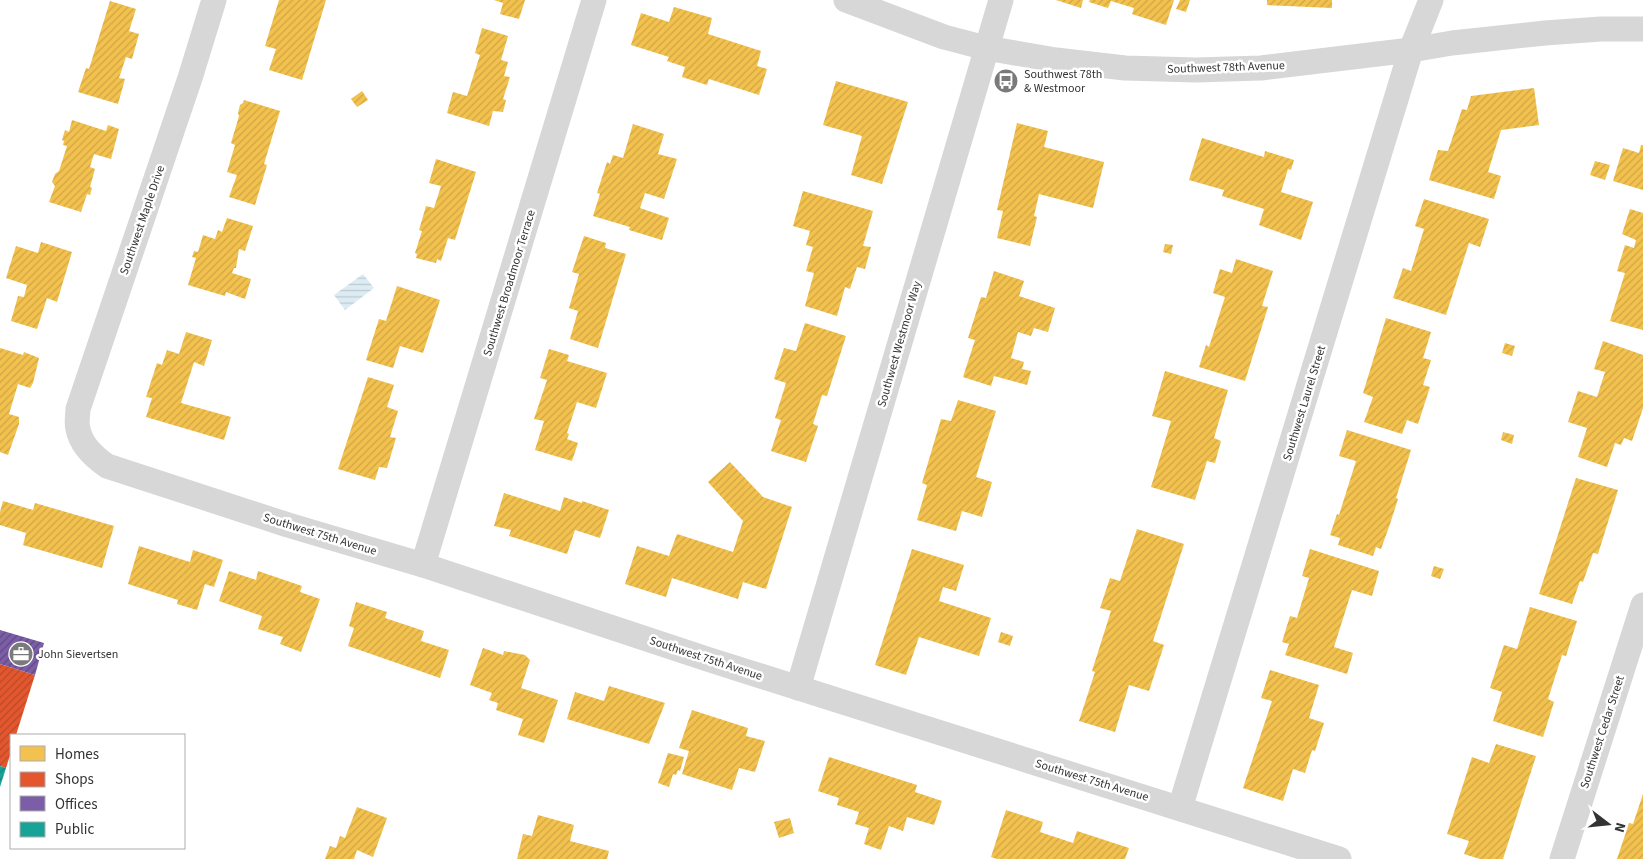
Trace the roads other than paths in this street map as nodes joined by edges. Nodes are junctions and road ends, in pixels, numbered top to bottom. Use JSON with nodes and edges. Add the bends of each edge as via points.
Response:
{"nodes":[{"id":1,"x":214,"y":0,"type":"edge"},
{"id":2,"x":594,"y":0,"type":"edge"},
{"id":3,"x":846,"y":0,"type":"edge"},
{"id":4,"x":1000,"y":0,"type":"edge"},
{"id":5,"x":1431,"y":0,"type":"edge"},
{"id":6,"x":1643,"y":29,"type":"edge"},
{"id":7,"x":986,"y":48,"type":"junction"},
{"id":8,"x":1411,"y":50,"type":"junction"},
{"id":9,"x":82,"y":441,"type":"joint"},
{"id":10,"x":423,"y":565,"type":"junction"},
{"id":11,"x":1643,"y":606,"type":"edge"},
{"id":12,"x":798,"y":688,"type":"junction"},
{"id":13,"x":1180,"y":808,"type":"junction"},
{"id":14,"x":1338,"y":859,"type":"edge"},
{"id":15,"x":1562,"y":859,"type":"edge"}],
"edges":[{"from":1,"to":9,"type":"street","name":"Southwest Maple Drive","via":[[78,409],[77,428]]},
{"from":2,"to":10,"type":"street","name":"Southwest Broadmoor Terrace"},
{"from":3,"to":7,"type":"street","name":"Southwest 78th Avenue","via":[[944,37]]},
{"from":4,"to":7,"type":"street","name":"Southwest Westmoor Way"},
{"from":5,"to":8,"type":"street","name":"Southwest Laurel Street"},
{"from":6,"to":8,"type":"street","name":"Southwest 78th Avenue","via":[[1545,33],[1452,42]]},
{"from":7,"to":8,"type":"street","name":"Southwest 78th Avenue","via":[[1125,68],[1196,70],[1261,68]]},
{"from":7,"to":12,"type":"street","name":"Southwest Westmoor Way"},
{"from":8,"to":13,"type":"street","name":"Southwest Laurel Street"},
{"from":9,"to":10,"type":"street","name":"Southwest 75th Avenue","via":[[107,466]]},
{"from":10,"to":12,"type":"street","name":"Southwest 75th Avenue"},
{"from":11,"to":15,"type":"street","name":"Southwest Cedar Street"},
{"from":12,"to":13,"type":"street","name":"Southwest 75th Avenue"},
{"from":13,"to":14,"type":"street","name":"Southwest 75th Avenue"}]}
